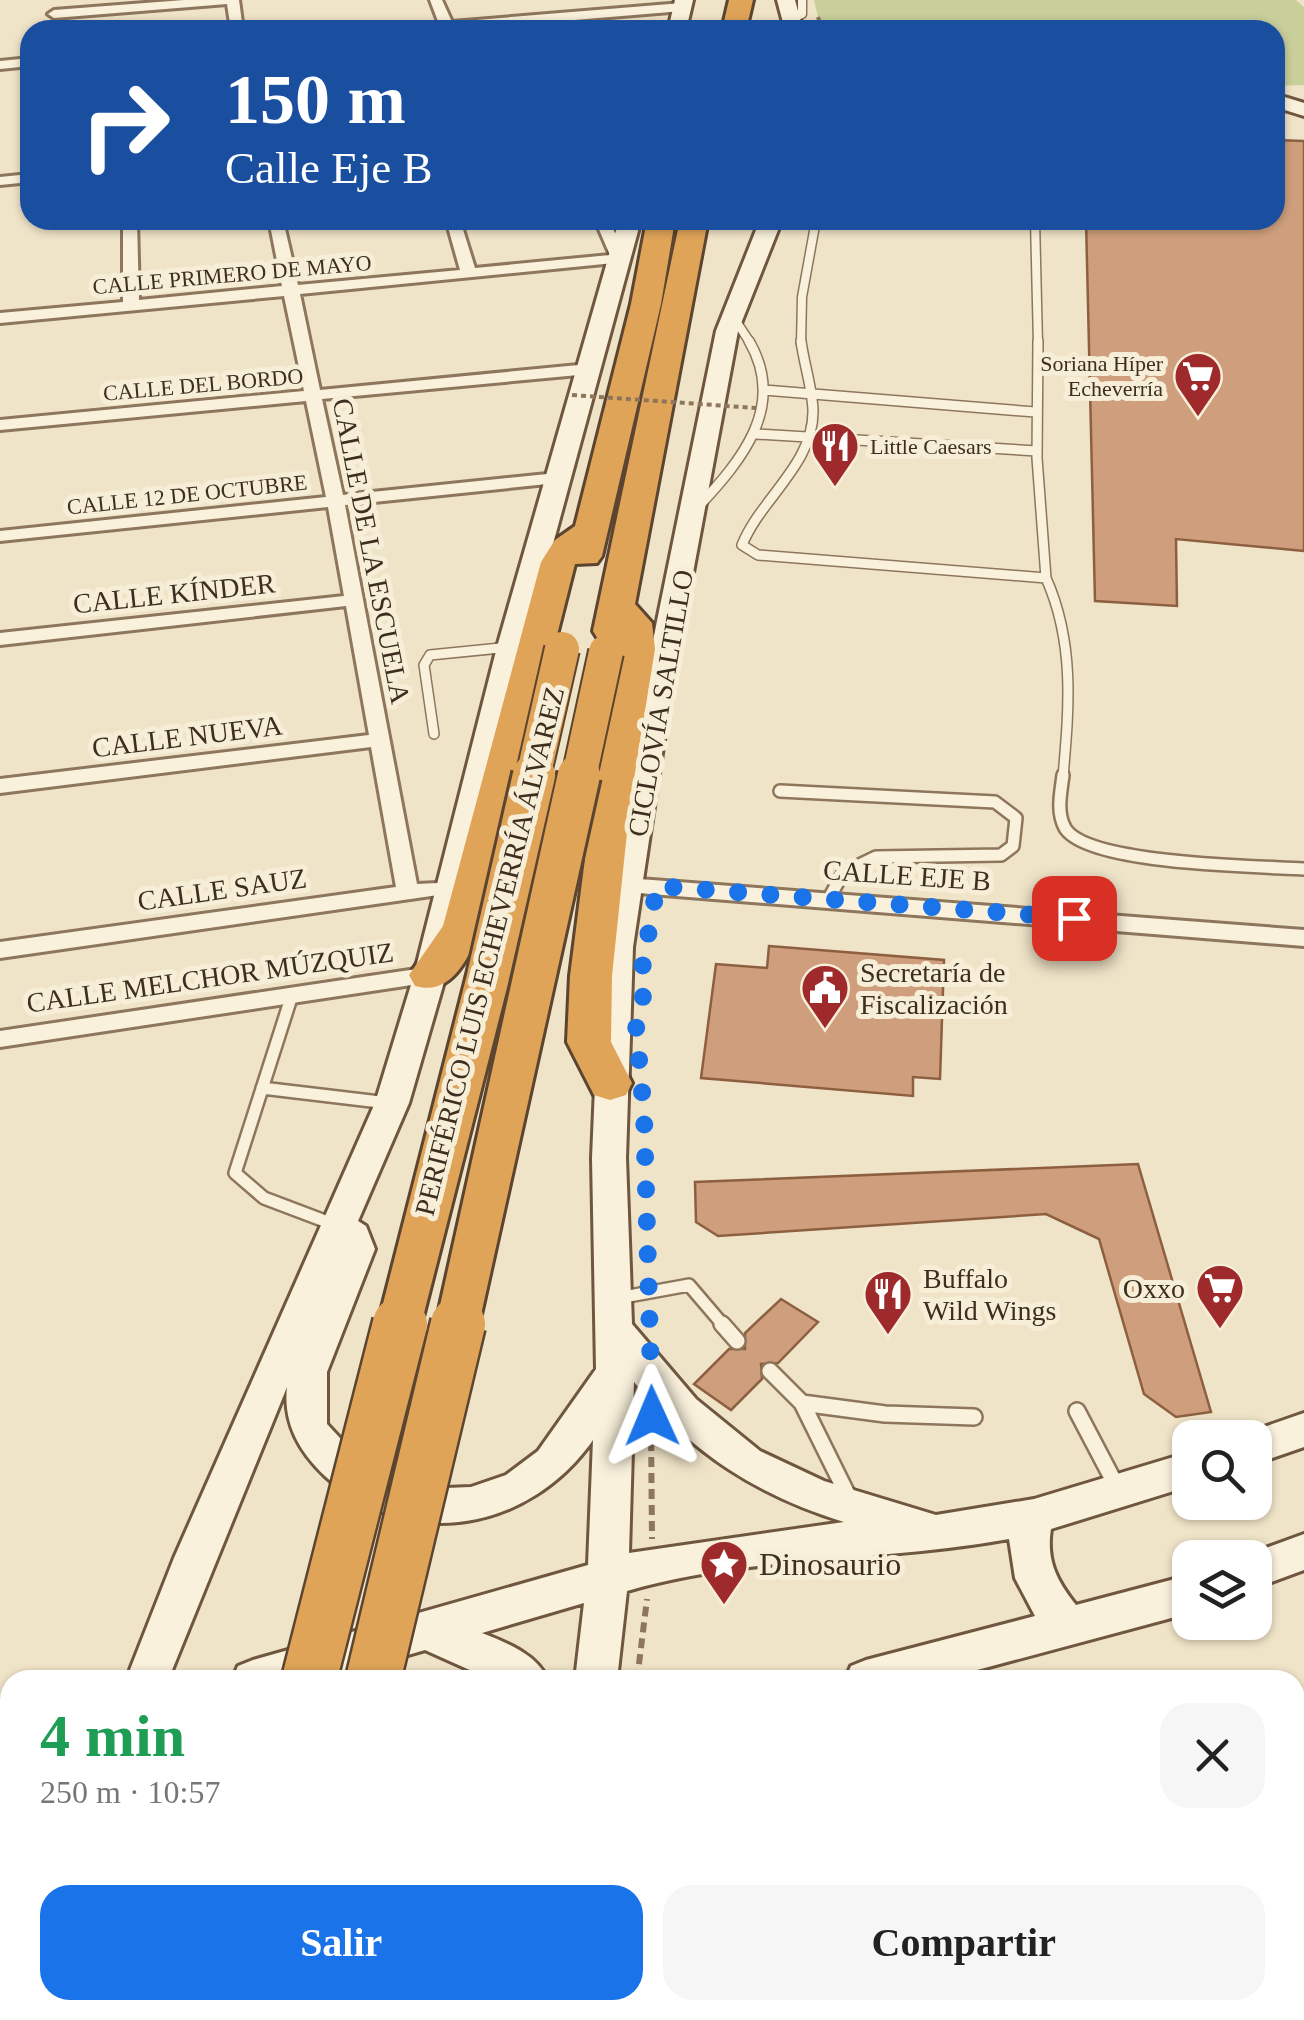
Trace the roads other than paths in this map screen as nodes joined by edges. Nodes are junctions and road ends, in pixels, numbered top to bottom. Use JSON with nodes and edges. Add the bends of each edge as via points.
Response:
{"nodes":[{"id":1,"x":233,"y":0,"type":"edge"},
{"id":2,"x":802,"y":0,"type":"edge"},
{"id":3,"x":124,"y":4,"type":"edge"},
{"id":4,"x":683,"y":4,"type":"edge"},
{"id":5,"x":54,"y":14,"type":"dead end"},
{"id":6,"x":790,"y":16,"type":"edge"},
{"id":7,"x":514,"y":20,"type":"edge"},
{"id":8,"x":130,"y":230,"type":"edge"},
{"id":9,"x":278,"y":230,"type":"edge"},
{"id":10,"x":455,"y":230,"type":"edge"},
{"id":11,"x":606,"y":230,"type":"edge"},
{"id":12,"x":627,"y":230,"type":"edge"},
{"id":13,"x":661,"y":230,"type":"edge"},
{"id":14,"x":690,"y":230,"type":"edge"},
{"id":15,"x":767,"y":230,"type":"edge"},
{"id":16,"x":815,"y":230,"type":"edge"},
{"id":17,"x":1034,"y":230,"type":"edge"},
{"id":18,"x":619,"y":259,"type":"junction"},
{"id":19,"x":469,"y":274,"type":"junction"},
{"id":20,"x":290,"y":292,"type":"junction"},
{"id":21,"x":662,"y":304,"type":"junction"},
{"id":22,"x":131,"y":305,"type":"junction"},
{"id":23,"x":732,"y":314,"type":"junction"},
{"id":24,"x":0,"y":318,"type":"edge"},
{"id":25,"x":589,"y":369,"type":"junction"},
{"id":26,"x":764,"y":390,"type":"junction"},
{"id":27,"x":314,"y":396,"type":"junction"},
{"id":28,"x":812,"y":397,"type":"junction"},
{"id":29,"x":1035,"y":412,"type":"junction"},
{"id":30,"x":0,"y":424,"type":"edge"},
{"id":31,"x":756,"y":434,"type":"junction"},
{"id":32,"x":809,"y":436,"type":"junction"},
{"id":33,"x":1036,"y":451,"type":"junction"},
{"id":34,"x":557,"y":478,"type":"junction"},
{"id":35,"x":336,"y":502,"type":"junction"},
{"id":36,"x":692,"y":514,"type":"junction"},
{"id":37,"x":591,"y":531,"type":"junction"},
{"id":38,"x":0,"y":536,"type":"edge"},
{"id":39,"x":1046,"y":578,"type":"junction"},
{"id":40,"x":354,"y":600,"type":"junction"},
{"id":41,"x":616,"y":606,"type":"junction"},
{"id":42,"x":0,"y":640,"type":"edge"},
{"id":43,"x":511,"y":647,"type":"junction"},
{"id":44,"x":584,"y":650,"type":"junction"},
{"id":45,"x":434,"y":734,"type":"dead end"},
{"id":46,"x":380,"y":740,"type":"junction"},
{"id":47,"x":0,"y":786,"type":"edge"},
{"id":48,"x":780,"y":791,"type":"dead end"},
{"id":49,"x":1304,"y":870,"type":"edge"},
{"id":50,"x":626,"y":885,"type":"junction"},
{"id":51,"x":452,"y":888,"type":"junction"},
{"id":52,"x":408,"y":893,"type":"junction"},
{"id":53,"x":828,"y":900,"type":"junction"},
{"id":54,"x":1304,"y":938,"type":"edge"},
{"id":55,"x":0,"y":950,"type":"edge"},
{"id":56,"x":430,"y":975,"type":"junction"},
{"id":57,"x":292,"y":996,"type":"junction"},
{"id":58,"x":0,"y":1039,"type":"edge"},
{"id":59,"x":610,"y":1083,"type":"junction"},
{"id":60,"x":262,"y":1088,"type":"junction"},
{"id":61,"x":392,"y":1104,"type":"junction"},
{"id":62,"x":340,"y":1227,"type":"junction"},
{"id":63,"x":613,"y":1314,"type":"junction"},
{"id":64,"x":737,"y":1341,"type":"dead end"},
{"id":65,"x":770,"y":1371,"type":"dead end"},
{"id":66,"x":633,"y":1376,"type":"junction"},
{"id":67,"x":802,"y":1403,"type":"junction"},
{"id":68,"x":1077,"y":1410,"type":"dead end"},
{"id":69,"x":974,"y":1417,"type":"dead end"},
{"id":70,"x":1304,"y":1430,"type":"edge"},
{"id":71,"x":1272,"y":1440,"type":"edge"},
{"id":72,"x":1172,"y":1475,"type":"edge"},
{"id":73,"x":1120,"y":1493,"type":"junction"},
{"id":74,"x":854,"y":1508,"type":"junction"},
{"id":75,"x":1034,"y":1517,"type":"junction"},
{"id":76,"x":950,"y":1532,"type":"junction"},
{"id":77,"x":1304,"y":1552,"type":"edge"},
{"id":78,"x":1272,"y":1564,"type":"edge"},
{"id":79,"x":608,"y":1576,"type":"junction"},
{"id":80,"x":1172,"y":1599,"type":"edge"},
{"id":81,"x":1070,"y":1629,"type":"junction"},
{"id":82,"x":430,"y":1632,"type":"junction"},
{"id":83,"x":151,"y":1670,"type":"edge"},
{"id":84,"x":290,"y":1670,"type":"edge"},
{"id":85,"x":312,"y":1670,"type":"edge"},
{"id":86,"x":375,"y":1670,"type":"edge"},
{"id":87,"x":512,"y":1670,"type":"edge"},
{"id":88,"x":597,"y":1670,"type":"edge"},
{"id":89,"x":908,"y":1670,"type":"edge"}],
"edges":[{"from":1,"to":3,"type":"street"},
{"from":2,"to":6,"type":"lane","via":[[802,14]]},
{"from":3,"to":5,"type":"street"},
{"from":4,"to":7,"type":"street"},
{"from":8,"to":22,"type":"street"},
{"from":9,"to":20,"type":"street","name":"CALLE DE LA ESCUELA"},
{"from":10,"to":19,"type":"street"},
{"from":11,"to":18,"type":"street"},
{"from":12,"to":18,"type":"street"},
{"from":13,"to":21,"type":"highway","name":"PERIFÉRICO LUIS ECHEVERRÍA ÁLVAREZ"},
{"from":14,"to":21,"type":"highway","name":"PERIFÉRICO LUIS ECHEVERRÍA ÁLVAREZ"},
{"from":15,"to":23,"type":"street"},
{"from":16,"to":28,"type":"lane","via":[[802,320]]},
{"from":17,"to":29,"type":"lane"},
{"from":18,"to":19,"type":"street","name":"CALLE PRIMERO DE MAYO"},
{"from":18,"to":25,"type":"street"},
{"from":19,"to":20,"type":"street","name":"CALLE PRIMERO DE MAYO"},
{"from":20,"to":22,"type":"street","name":"CALLE PRIMERO DE MAYO"},
{"from":20,"to":27,"type":"street","name":"CALLE DE LA ESCUELA"},
{"from":21,"to":37,"type":"highway","name":"PERIFÉRICO LUIS ECHEVERRÍA ÁLVAREZ"},
{"from":21,"to":41,"type":"highway","name":"PERIFÉRICO LUIS ECHEVERRÍA ÁLVAREZ"},
{"from":22,"to":24,"type":"street","name":"CALLE PRIMERO DE MAYO"},
{"from":23,"to":26,"type":"lane","via":[[761,364]]},
{"from":23,"to":36,"type":"street"},
{"from":25,"to":27,"type":"street","name":"CALLE DEL BORDO"},
{"from":25,"to":34,"type":"street"},
{"from":26,"to":28,"type":"lane"},
{"from":26,"to":31,"type":"lane"},
{"from":27,"to":30,"type":"street","name":"CALLE DEL BORDO"},
{"from":27,"to":35,"type":"street","name":"CALLE DE LA ESCUELA"},
{"from":28,"to":29,"type":"lane"},
{"from":28,"to":32,"type":"lane"},
{"from":29,"to":33,"type":"lane"},
{"from":31,"to":32,"type":"lane"},
{"from":31,"to":36,"type":"lane"},
{"from":32,"to":33,"type":"lane"},
{"from":32,"to":39,"type":"lane","via":[[748,524],[742,545],[750,553]]},
{"from":33,"to":39,"type":"lane"},
{"from":34,"to":35,"type":"street","name":"CALLE 12 DE OCTUBRE"},
{"from":34,"to":43,"type":"street"},
{"from":35,"to":38,"type":"street","name":"CALLE 12 DE OCTUBRE"},
{"from":35,"to":40,"type":"street","name":"CALLE DE LA ESCUELA"},
{"from":36,"to":50,"type":"street"},
{"from":37,"to":44,"type":"highway","name":"PERIFÉRICO LUIS ECHEVERRÍA ÁLVAREZ"},
{"from":37,"to":56,"type":"highway","via":[[558,562],[459,938]]},
{"from":39,"to":49,"type":"lane","via":[[1060,602],[1070,648],[1064,828],[1120,853]]},
{"from":40,"to":42,"type":"street","name":"CALLE KÍNDER"},
{"from":40,"to":46,"type":"street","name":"CALLE DE LA ESCUELA"},
{"from":41,"to":44,"type":"highway","name":"PERIFÉRICO LUIS ECHEVERRÍA ÁLVAREZ"},
{"from":41,"to":59,"type":"highway","via":[[637,631],[591,976],[590,1042]]},
{"from":43,"to":45,"type":"lane","via":[[430,654],[424,665]]},
{"from":43,"to":51,"type":"street"},
{"from":44,"to":85,"type":"highway","name":"PERIFÉRICO LUIS ECHEVERRÍA ÁLVAREZ","bridge":true,"via":[[487,981]]},
{"from":44,"to":86,"type":"highway","name":"PERIFÉRICO LUIS ECHEVERRÍA ÁLVAREZ","bridge":true,"via":[[495,1166]]},
{"from":46,"to":47,"type":"street","name":"CALLE NUEVA"},
{"from":46,"to":52,"type":"street","name":"CALLE DE LA ESCUELA"},
{"from":48,"to":53,"type":"lane","via":[[995,802],[1014,812],[1016,838],[1001,854],[876,857],[843,873]]},
{"from":50,"to":53,"type":"street","name":"CALLE EJE B"},
{"from":50,"to":59,"type":"street"},
{"from":51,"to":52,"type":"street","name":"CALLE SAUZ"},
{"from":51,"to":56,"type":"street"},
{"from":52,"to":55,"type":"street","name":"CALLE SAUZ"},
{"from":53,"to":54,"type":"street","name":"CALLE EJE B"},
{"from":56,"to":57,"type":"street","name":"CALLE MELCHOR MÚZQUIZ"},
{"from":56,"to":61,"type":"street"},
{"from":57,"to":58,"type":"street","name":"CALLE MELCHOR MÚZQUIZ"},
{"from":57,"to":60,"type":"lane"},
{"from":59,"to":63,"type":"street"},
{"from":60,"to":61,"type":"lane"},
{"from":60,"to":62,"type":"lane","via":[[237,1181]]},
{"from":61,"to":62,"type":"street"},
{"from":62,"to":66,"type":"street","via":[[357,1249],[310,1370],[306,1420],[322,1449],[360,1484],[402,1504],[451,1510],[501,1494],[540,1474]]},
{"from":62,"to":83,"type":"street"},
{"from":63,"to":64,"type":"lane","via":[[688,1285]]},
{"from":63,"to":66,"type":"street"},
{"from":65,"to":67,"type":"lane"},
{"from":66,"to":74,"type":"street","via":[[766,1477]]},
{"from":66,"to":79,"type":"street"},
{"from":67,"to":69,"type":"lane"},
{"from":67,"to":74,"type":"lane"},
{"from":68,"to":73,"type":"lane"},
{"from":70,"to":71,"type":"street"},
{"from":72,"to":73,"type":"street"},
{"from":73,"to":75,"type":"street"},
{"from":74,"to":76,"type":"street"},
{"from":75,"to":76,"type":"street"},
{"from":75,"to":81,"type":"street","via":[[1026,1540],[1029,1565]]},
{"from":76,"to":79,"type":"street","via":[[800,1543]]},
{"from":77,"to":78,"type":"street"},
{"from":79,"to":82,"type":"street"},
{"from":79,"to":88,"type":"street"},
{"from":80,"to":81,"type":"street"},
{"from":81,"to":89,"type":"street"},
{"from":82,"to":84,"type":"street"},
{"from":82,"to":87,"type":"street"}]}
